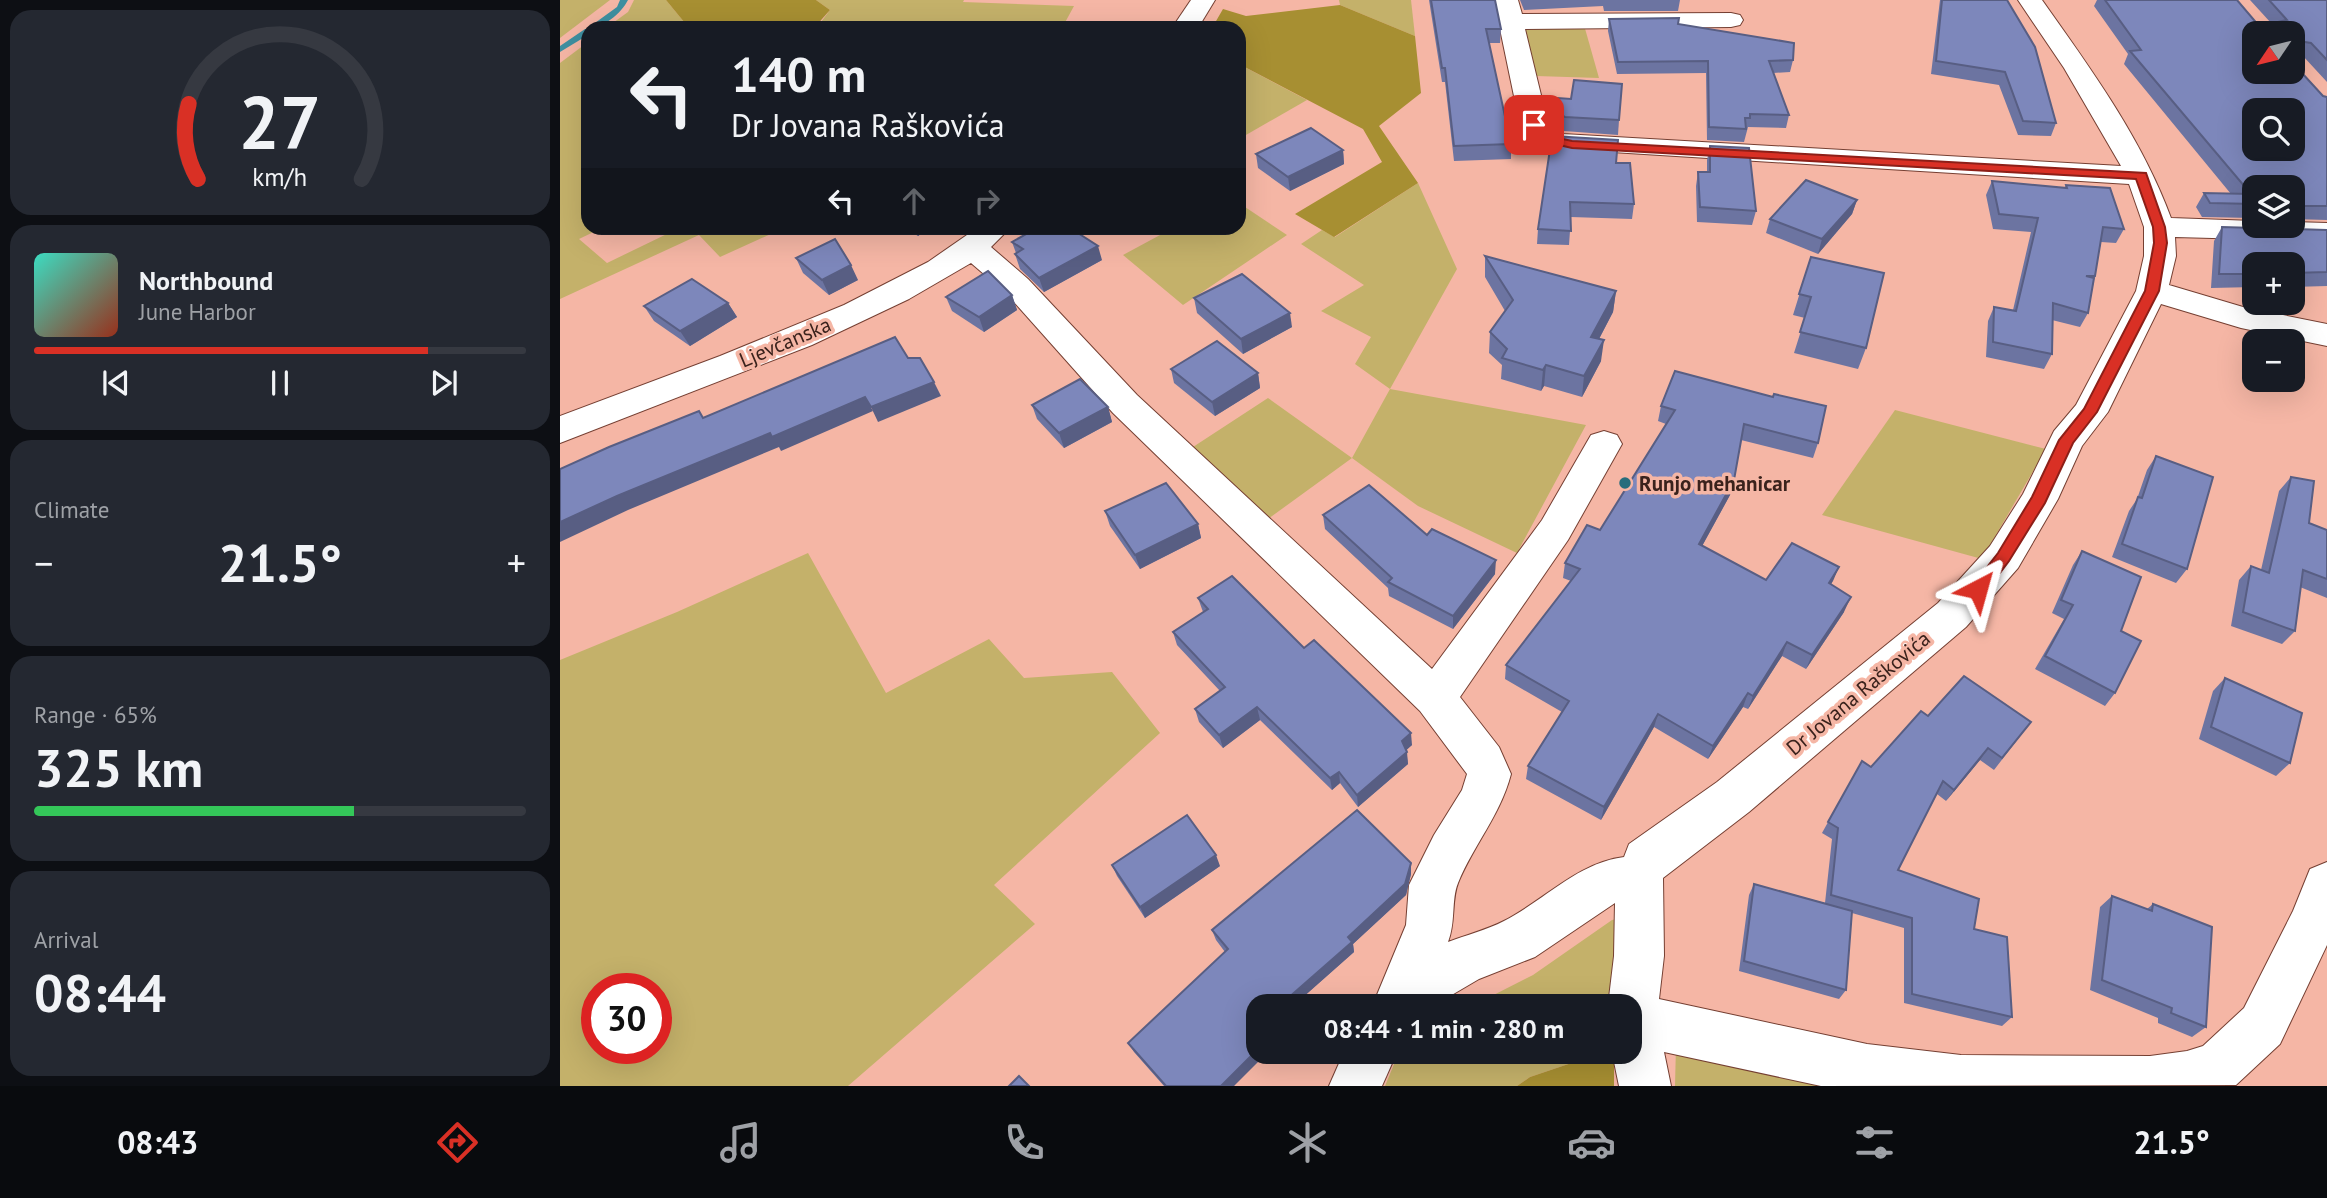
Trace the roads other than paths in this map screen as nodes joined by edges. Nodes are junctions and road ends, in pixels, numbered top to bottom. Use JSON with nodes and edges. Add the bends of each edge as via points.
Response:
{"nodes":[{"id":1,"x":1203,"y":0,"type":"edge"},
{"id":2,"x":2031,"y":0,"type":"edge"},
{"id":3,"x":1510,"y":11,"type":"edge"},
{"id":4,"x":1731,"y":20,"type":"dead end"},
{"id":5,"x":1190,"y":21,"type":"edge"},
{"id":6,"x":2141,"y":176,"type":"junction"},
{"id":7,"x":2159,"y":227,"type":"junction"},
{"id":8,"x":2327,"y":232,"type":"edge"},
{"id":9,"x":984,"y":238,"type":"edge"},
{"id":10,"x":2152,"y":291,"type":"junction"},
{"id":11,"x":2327,"y":335,"type":"edge"},
{"id":12,"x":560,"y":430,"type":"edge"},
{"id":13,"x":1604,"y":444,"type":"dead end"},
{"id":14,"x":1435,"y":698,"type":"junction"},
{"id":15,"x":1639,"y":878,"type":"junction"},
{"id":16,"x":2327,"y":885,"type":"edge"},
{"id":17,"x":1403,"y":994,"type":"edge"},
{"id":18,"x":1411,"y":994,"type":"edge"},
{"id":19,"x":1635,"y":994,"type":"edge"},
{"id":20,"x":1642,"y":1021,"type":"edge"},
{"id":21,"x":1365,"y":1064,"type":"edge"},
{"id":22,"x":1641,"y":1064,"type":"edge"},
{"id":23,"x":1355,"y":1086,"type":"edge"},
{"id":24,"x":1645,"y":1086,"type":"edge"}],
"edges":[{"from":1,"to":5,"type":"street"},
{"from":2,"to":6,"type":"street","name":"Dr Jovana Raškovića"},
{"from":3,"to":4,"type":"street"},
{"from":3,"to":6,"type":"street","via":[[1534,125],[1550,139],[1572,145]]},
{"from":6,"to":7,"type":"street","name":"Dr Jovana Raškovića"},
{"from":7,"to":8,"type":"street"},
{"from":7,"to":10,"type":"street","name":"Dr Jovana Raškovića","via":[[2160,256]]},
{"from":9,"to":12,"type":"street","name":"Ljevčanska","via":[[898,293],[777,348]]},
{"from":9,"to":14,"type":"street","via":[[1017,286],[1125,404]]},
{"from":10,"to":11,"type":"street","via":[[2241,317]]},
{"from":10,"to":15,"type":"street","name":"Dr Jovana Raškovića","via":[[2090,412],[2067,440],[2004,557],[1978,589],[1733,797],[1646,860]]},
{"from":13,"to":14,"type":"street","via":[[1555,530]]},
{"from":14,"to":17,"type":"street","via":[[1489,774],[1482,798],[1433,885],[1430,925]]},
{"from":15,"to":18,"type":"street","via":[[1605,882],[1518,940],[1464,960]]},
{"from":15,"to":19,"type":"street"},
{"from":16,"to":20,"type":"street","via":[[2262,1026],[2218,1067],[2187,1077],[2150,1082],[1961,1081],[1867,1070]]},
{"from":21,"to":23,"type":"street"},
{"from":22,"to":24,"type":"street"}]}
